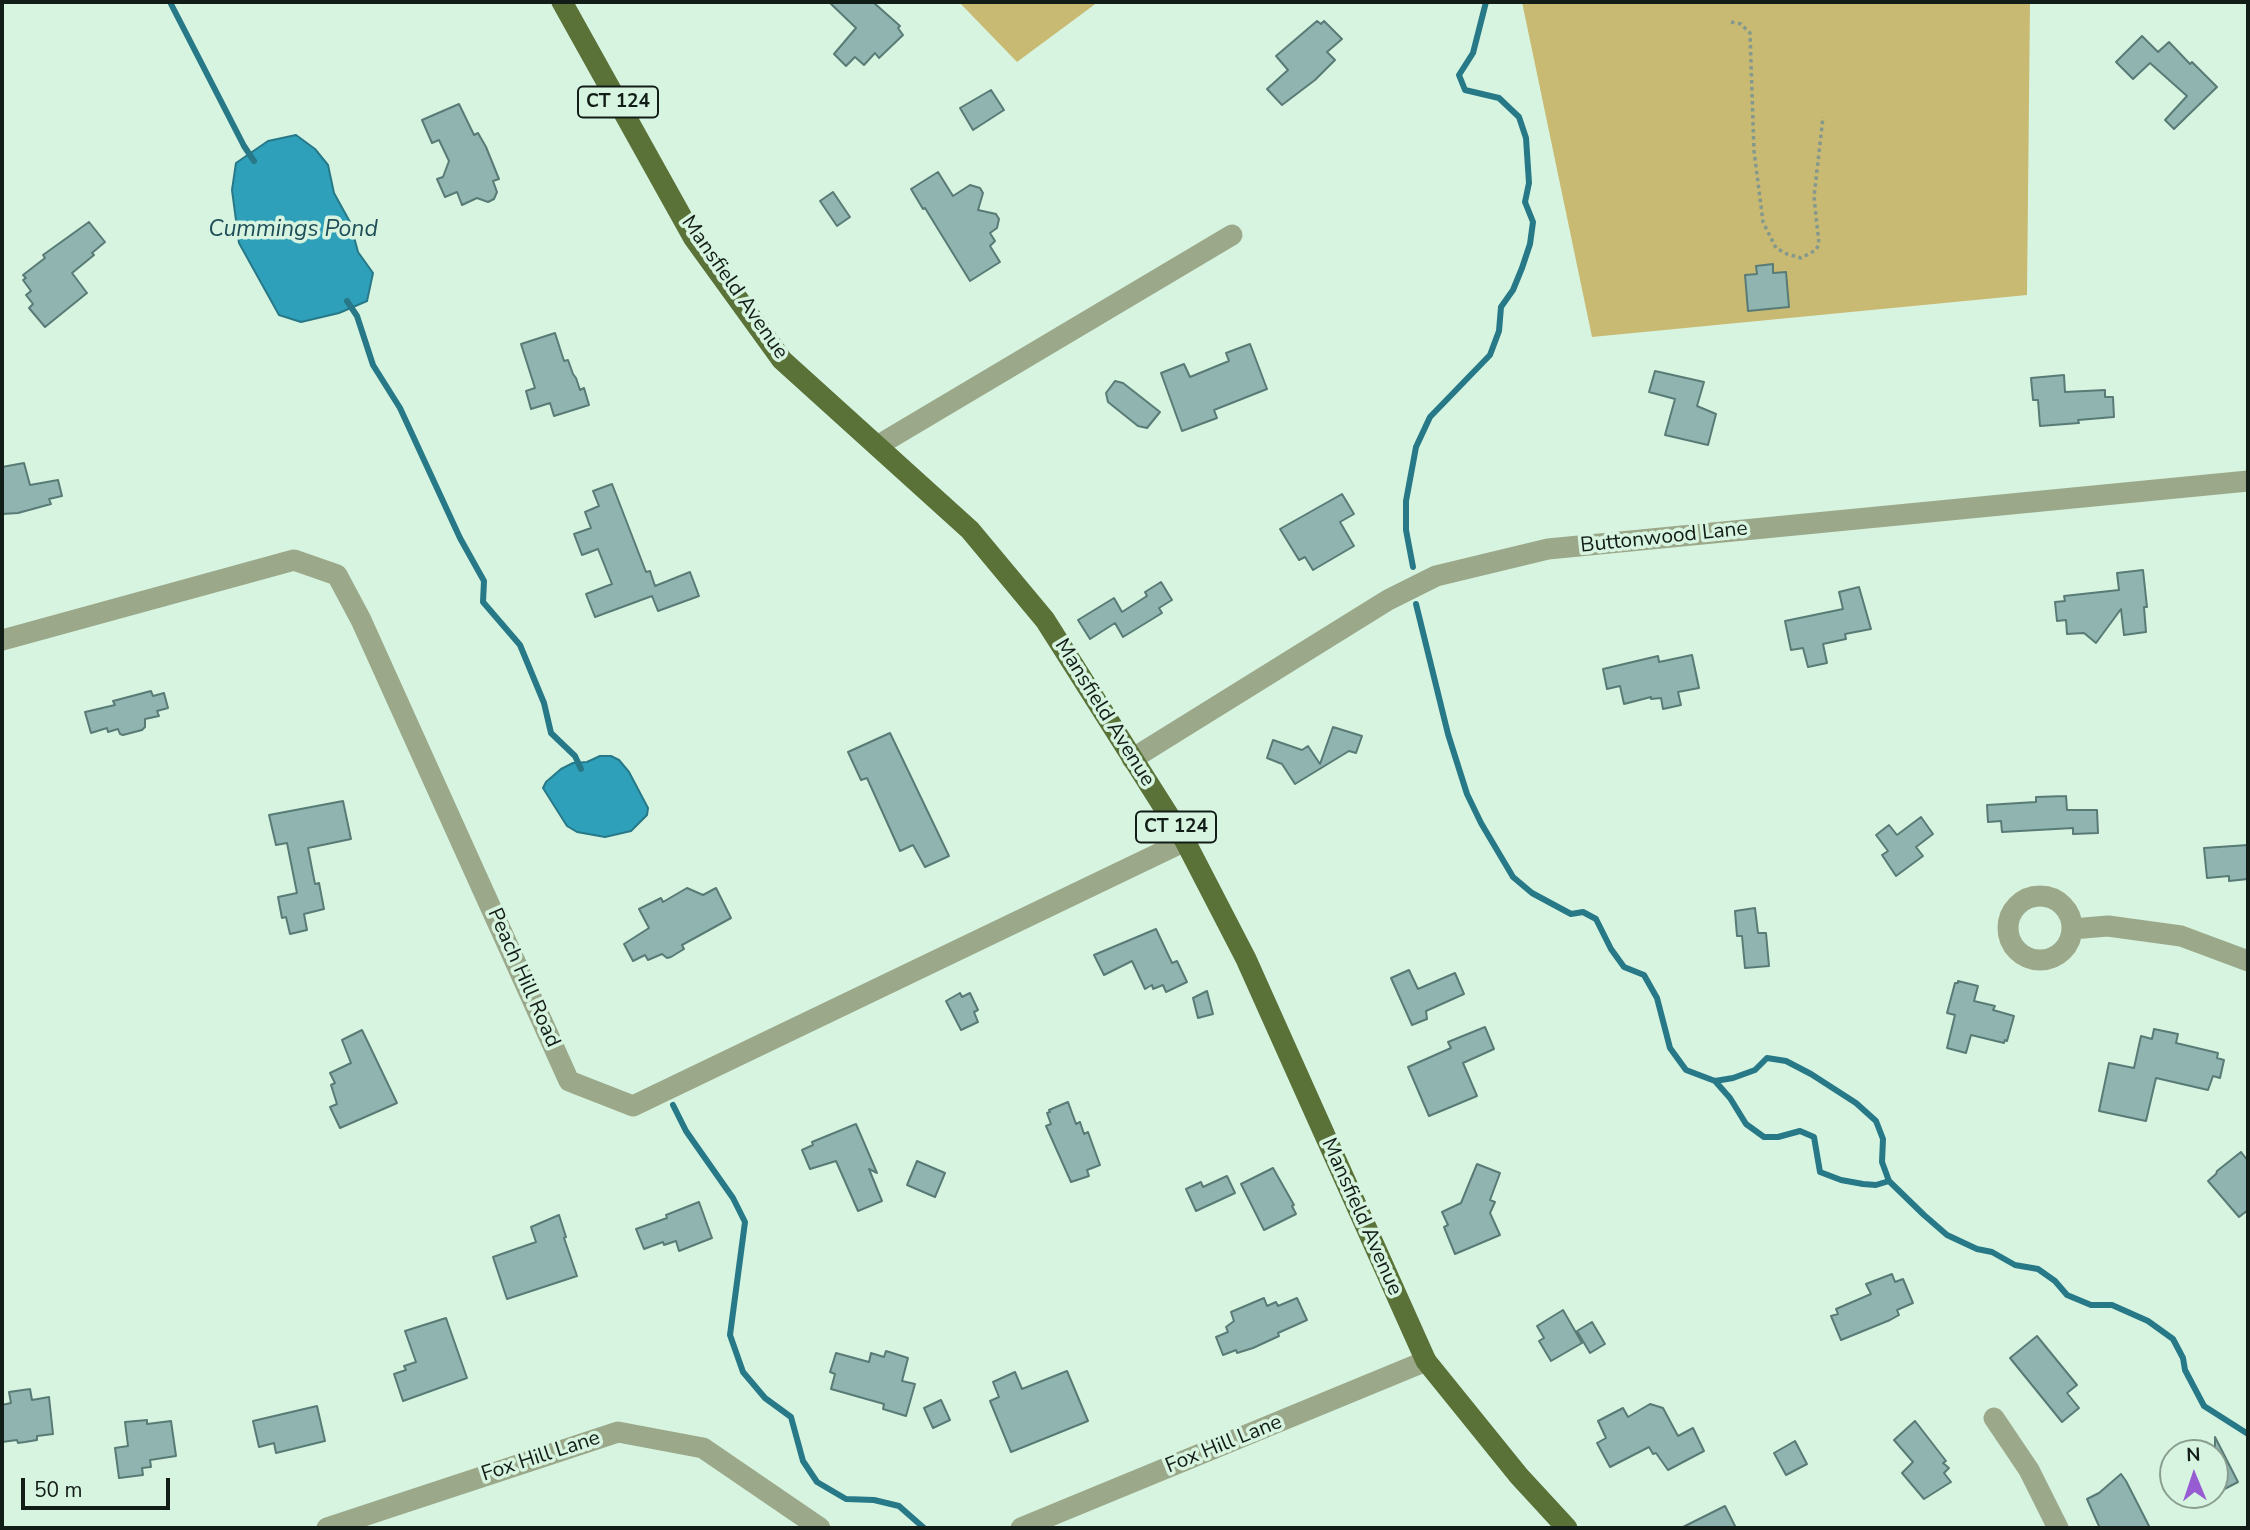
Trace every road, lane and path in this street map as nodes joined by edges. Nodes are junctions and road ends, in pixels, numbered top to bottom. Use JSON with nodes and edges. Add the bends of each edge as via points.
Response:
{"nodes":[{"id":1,"x":562,"y":2,"type":"edge"},
{"id":2,"x":1731,"y":22,"type":"dead end"},
{"id":3,"x":1823,"y":117,"type":"dead end"},
{"id":4,"x":1232,"y":235,"type":"dead end"},
{"id":5,"x":877,"y":446,"type":"junction"},
{"id":6,"x":2248,"y":481,"type":"edge"},
{"id":7,"x":2,"y":640,"type":"edge"},
{"id":8,"x":1132,"y":759,"type":"junction"},
{"id":9,"x":1185,"y":841,"type":"junction"},
{"id":10,"x":2073,"y":929,"type":"dead end"},
{"id":11,"x":2248,"y":961,"type":"edge"},
{"id":12,"x":1426,"y":1361,"type":"junction"},
{"id":13,"x":1994,"y":1418,"type":"dead end"},
{"id":14,"x":327,"y":1528,"type":"edge"},
{"id":15,"x":820,"y":1528,"type":"edge"},
{"id":16,"x":1021,"y":1528,"type":"edge"},
{"id":17,"x":1567,"y":1528,"type":"edge"},
{"id":18,"x":2057,"y":1528,"type":"edge"}],
"edges":[{"from":1,"to":5,"type":"main road","name":"Mansfield Avenue","number":"CT 124","via":[[694,237],[782,360]]},
{"from":2,"to":3,"type":"path","via":[[1750,33],[1754,150],[1763,222],[1776,248],[1801,258],[1819,244],[1814,197]]},
{"from":4,"to":5,"type":"street"},
{"from":5,"to":8,"type":"main road","name":"Mansfield Avenue","number":"CT 124","via":[[971,530],[1045,620]]},
{"from":6,"to":8,"type":"street","name":"Buttonwood Lane","via":[[1548,549],[1436,576],[1388,600]]},
{"from":7,"to":9,"type":"street","name":"Peach Hill Road","via":[[294,560],[337,575],[569,1081],[633,1106]]},
{"from":8,"to":9,"type":"main road","name":"Mansfield Avenue","number":"CT 124"},
{"from":9,"to":12,"type":"main road","name":"Mansfield Avenue","number":"CT 124","via":[[1246,959]]},
{"from":10,"to":11,"type":"street","via":[[2108,926],[2181,936]]},
{"from":12,"to":16,"type":"street","name":"Fox Hill Lane"},
{"from":12,"to":17,"type":"main road","name":"Mansfield Avenue","number":"CT 124"},
{"from":13,"to":18,"type":"street","via":[[2034,1480]]},
{"from":14,"to":15,"type":"street","name":"Fox Hill Lane","via":[[618,1432],[703,1448]]}]}
